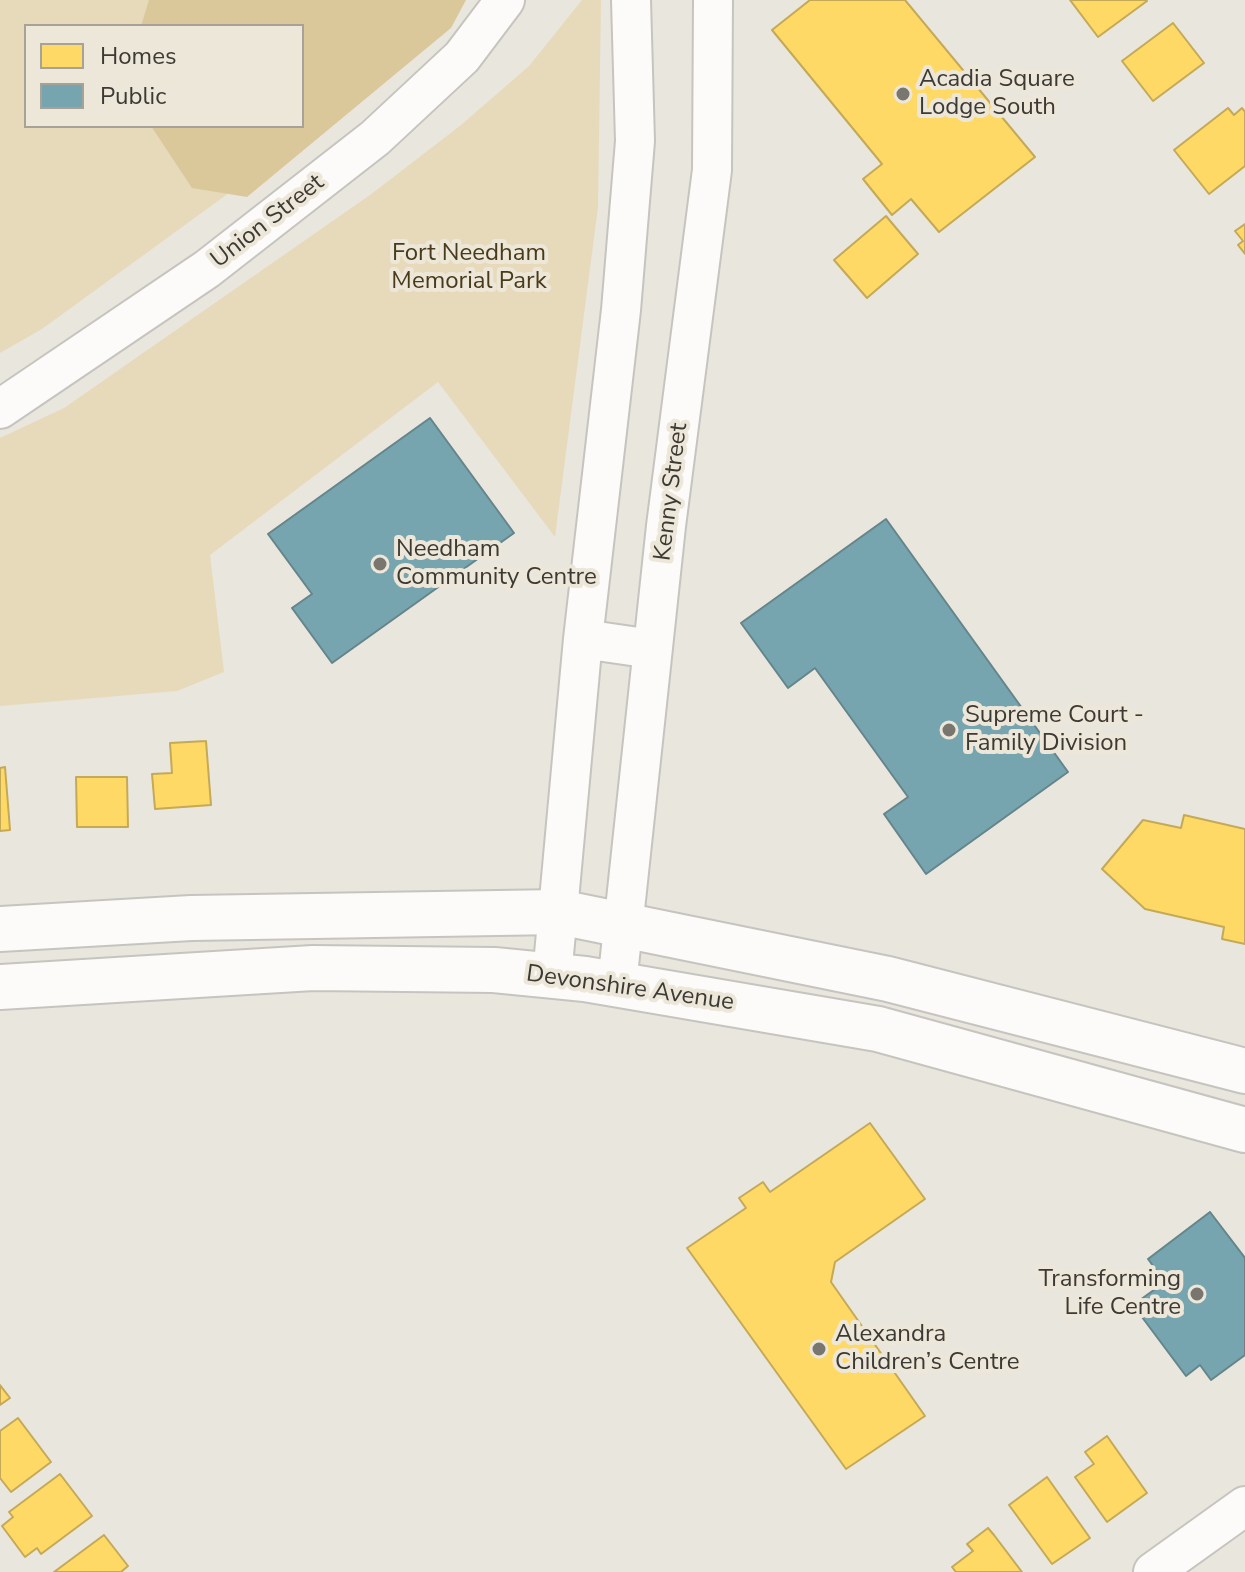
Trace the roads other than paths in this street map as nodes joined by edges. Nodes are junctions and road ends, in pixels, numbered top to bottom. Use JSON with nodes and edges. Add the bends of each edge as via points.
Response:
{"nodes":[{"id":1,"x":505,"y":0,"type":"edge"},
{"id":2,"x":631,"y":0,"type":"edge"},
{"id":3,"x":713,"y":0,"type":"edge"},
{"id":4,"x":0,"y":409,"type":"edge"},
{"id":5,"x":583,"y":639,"type":"junction"},
{"id":6,"x":652,"y":649,"type":"junction"},
{"id":7,"x":559,"y":912,"type":"junction"},
{"id":8,"x":621,"y":922,"type":"junction"},
{"id":9,"x":0,"y":929,"type":"edge"},
{"id":10,"x":552,"y":976,"type":"junction"},
{"id":11,"x":617,"y":984,"type":"junction"},
{"id":12,"x":0,"y":987,"type":"edge"},
{"id":13,"x":1245,"y":1071,"type":"edge"},
{"id":14,"x":1245,"y":1130,"type":"edge"},
{"id":15,"x":1245,"y":1506,"type":"edge"},
{"id":16,"x":1153,"y":1572,"type":"edge"}],
"edges":[{"from":1,"to":4,"type":"street","name":"Union Street","via":[[462,57],[375,138],[207,269]]},
{"from":2,"to":5,"type":"street","via":[[635,141]]},
{"from":3,"to":6,"type":"street","name":"Kenny Street","via":[[712,170]]},
{"from":5,"to":6,"type":"street"},
{"from":5,"to":7,"type":"street"},
{"from":6,"to":8,"type":"street","name":"Kenny Street"},
{"from":7,"to":8,"type":"street"},
{"from":7,"to":9,"type":"street","via":[[191,918]]},
{"from":7,"to":10,"type":"street"},
{"from":8,"to":11,"type":"street","name":"Kenny Street"},
{"from":8,"to":13,"type":"street","via":[[888,979]]},
{"from":10,"to":11,"type":"street","name":"Devonshire Avenue"},
{"from":10,"to":12,"type":"street","name":"Devonshire Avenue","via":[[494,970],[313,968]]},
{"from":11,"to":14,"type":"street","name":"Devonshire Avenue","via":[[878,1029]]},
{"from":15,"to":16,"type":"street"}]}
